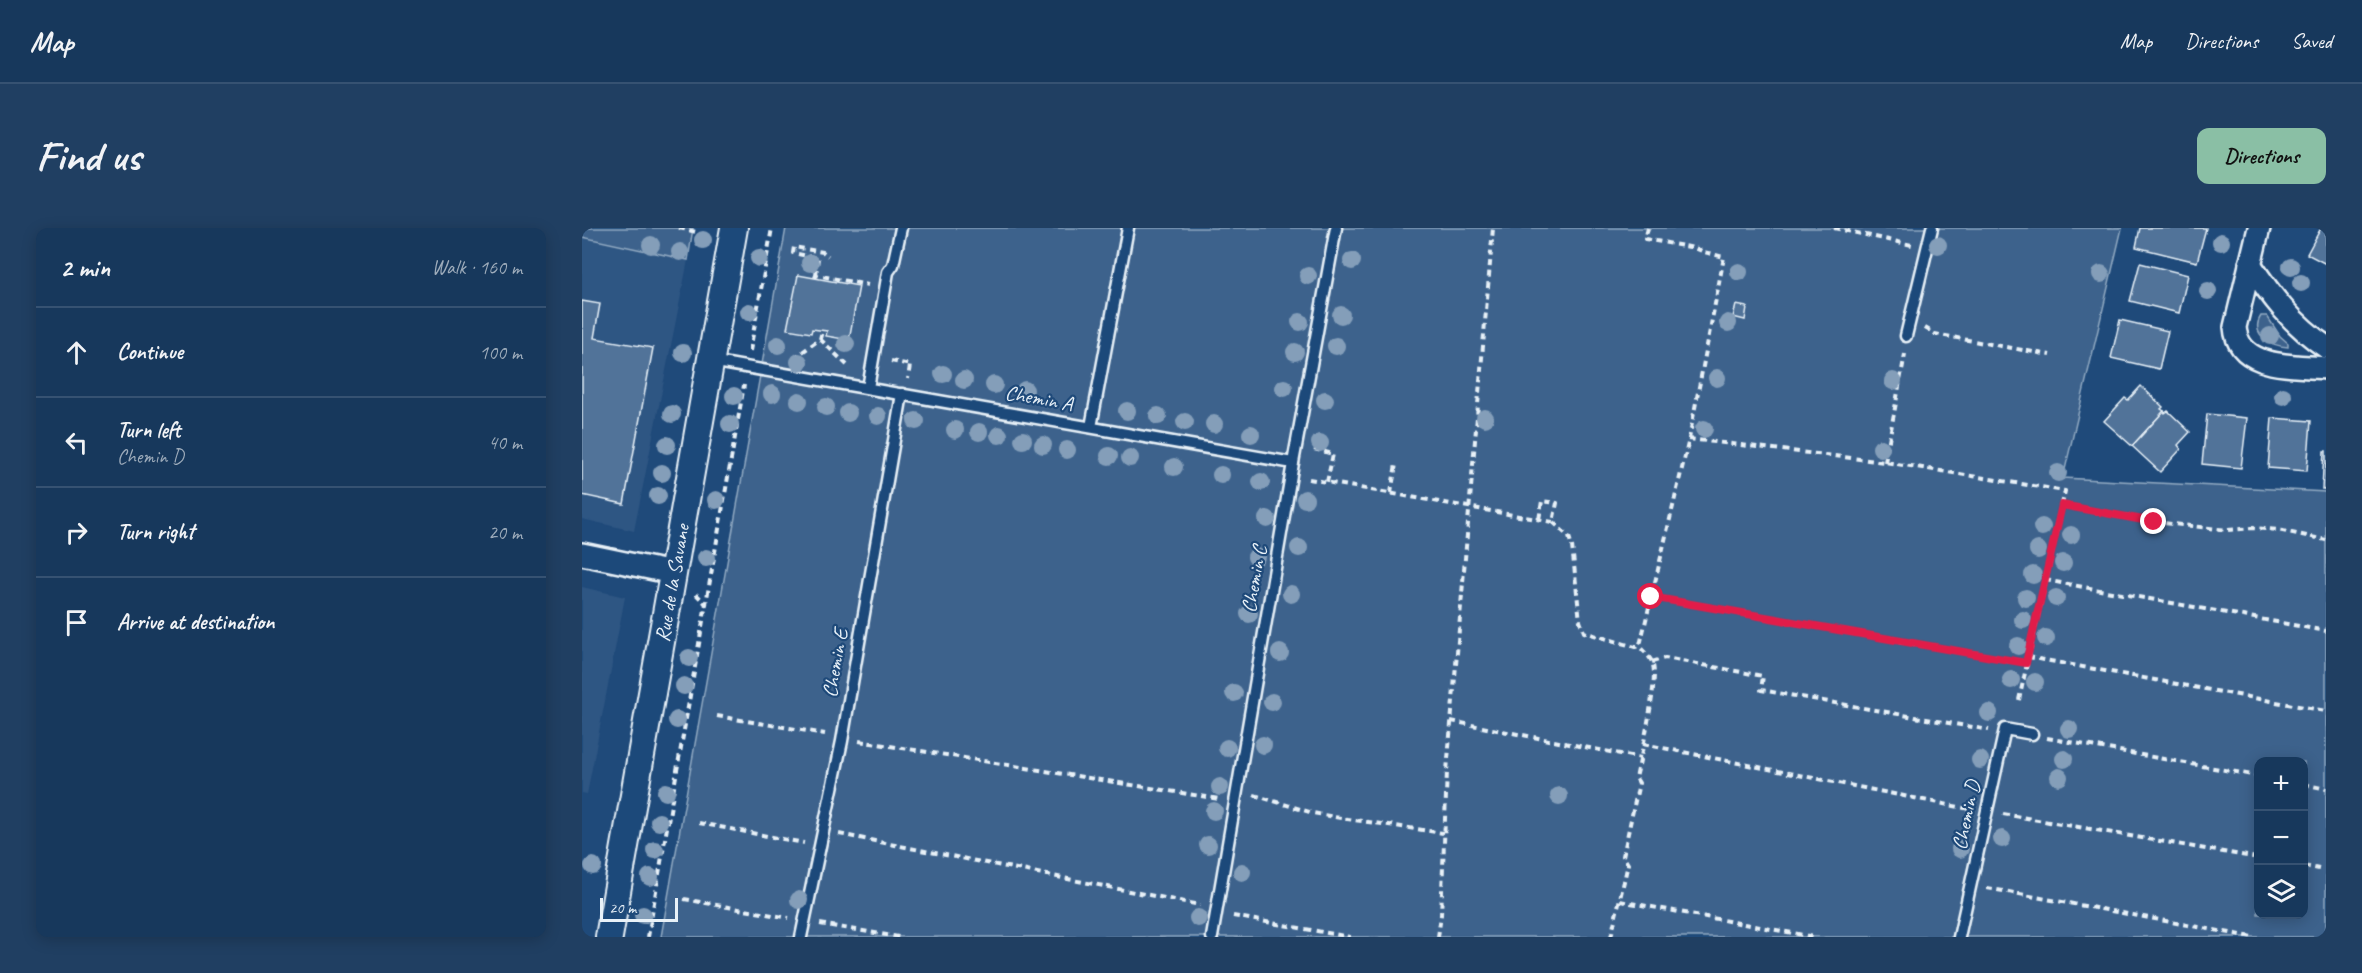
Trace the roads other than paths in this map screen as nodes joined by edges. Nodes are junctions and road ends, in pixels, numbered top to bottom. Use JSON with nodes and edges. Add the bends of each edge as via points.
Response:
{"nodes":[{"id":1,"x":734,"y":228,"type":"edge"},
{"id":2,"x":901,"y":228,"type":"edge"},
{"id":3,"x":1128,"y":228,"type":"edge"},
{"id":4,"x":1336,"y":228,"type":"edge"},
{"id":5,"x":1932,"y":228,"type":"edge"},
{"id":6,"x":2259,"y":228,"type":"edge"},
{"id":7,"x":2250,"y":264,"type":"junction"},
{"id":8,"x":1906,"y":342,"type":"road end"},
{"id":9,"x":2326,"y":347,"type":"edge"},
{"id":10,"x":711,"y":361,"type":"junction"},
{"id":11,"x":2326,"y":368,"type":"edge"},
{"id":12,"x":868,"y":388,"type":"junction"},
{"id":13,"x":902,"y":394,"type":"junction"},
{"id":14,"x":1091,"y":427,"type":"junction"},
{"id":15,"x":1293,"y":463,"type":"junction"},
{"id":16,"x":582,"y":554,"type":"edge"},
{"id":17,"x":673,"y":573,"type":"junction"},
{"id":18,"x":2032,"y":734,"type":"dead end"},
{"id":19,"x":609,"y":937,"type":"edge"},
{"id":20,"x":801,"y":937,"type":"edge"},
{"id":21,"x":1212,"y":937,"type":"edge"},
{"id":22,"x":1959,"y":937,"type":"edge"}],
"edges":[{"from":1,"to":10,"type":"street","name":"Rue de la Savane"},
{"from":2,"to":12,"type":"lane","via":[[888,272]]},
{"from":3,"to":14,"type":"lane"},
{"from":4,"to":15,"type":"lane","name":"Chemin C"},
{"from":5,"to":8,"type":"lane"},
{"from":6,"to":7,"type":"street"},
{"from":7,"to":9,"type":"street","via":[[2288,315]]},
{"from":7,"to":11,"type":"street","via":[[2235,327],[2241,346],[2257,359]]},
{"from":10,"to":12,"type":"lane","name":"Chemin A"},
{"from":10,"to":17,"type":"street","name":"Rue de la Savane"},
{"from":12,"to":13,"type":"lane","name":"Chemin A"},
{"from":13,"to":14,"type":"lane","name":"Chemin A"},
{"from":13,"to":20,"type":"lane","name":"Chemin E","via":[[843,737]]},
{"from":14,"to":15,"type":"lane","name":"Chemin A"},
{"from":15,"to":21,"type":"lane","name":"Chemin C"},
{"from":16,"to":17,"type":"street"},
{"from":17,"to":19,"type":"street","name":"Rue de la Savane"},
{"from":18,"to":22,"type":"lane","name":"Chemin D","via":[[2005,729]]}]}
